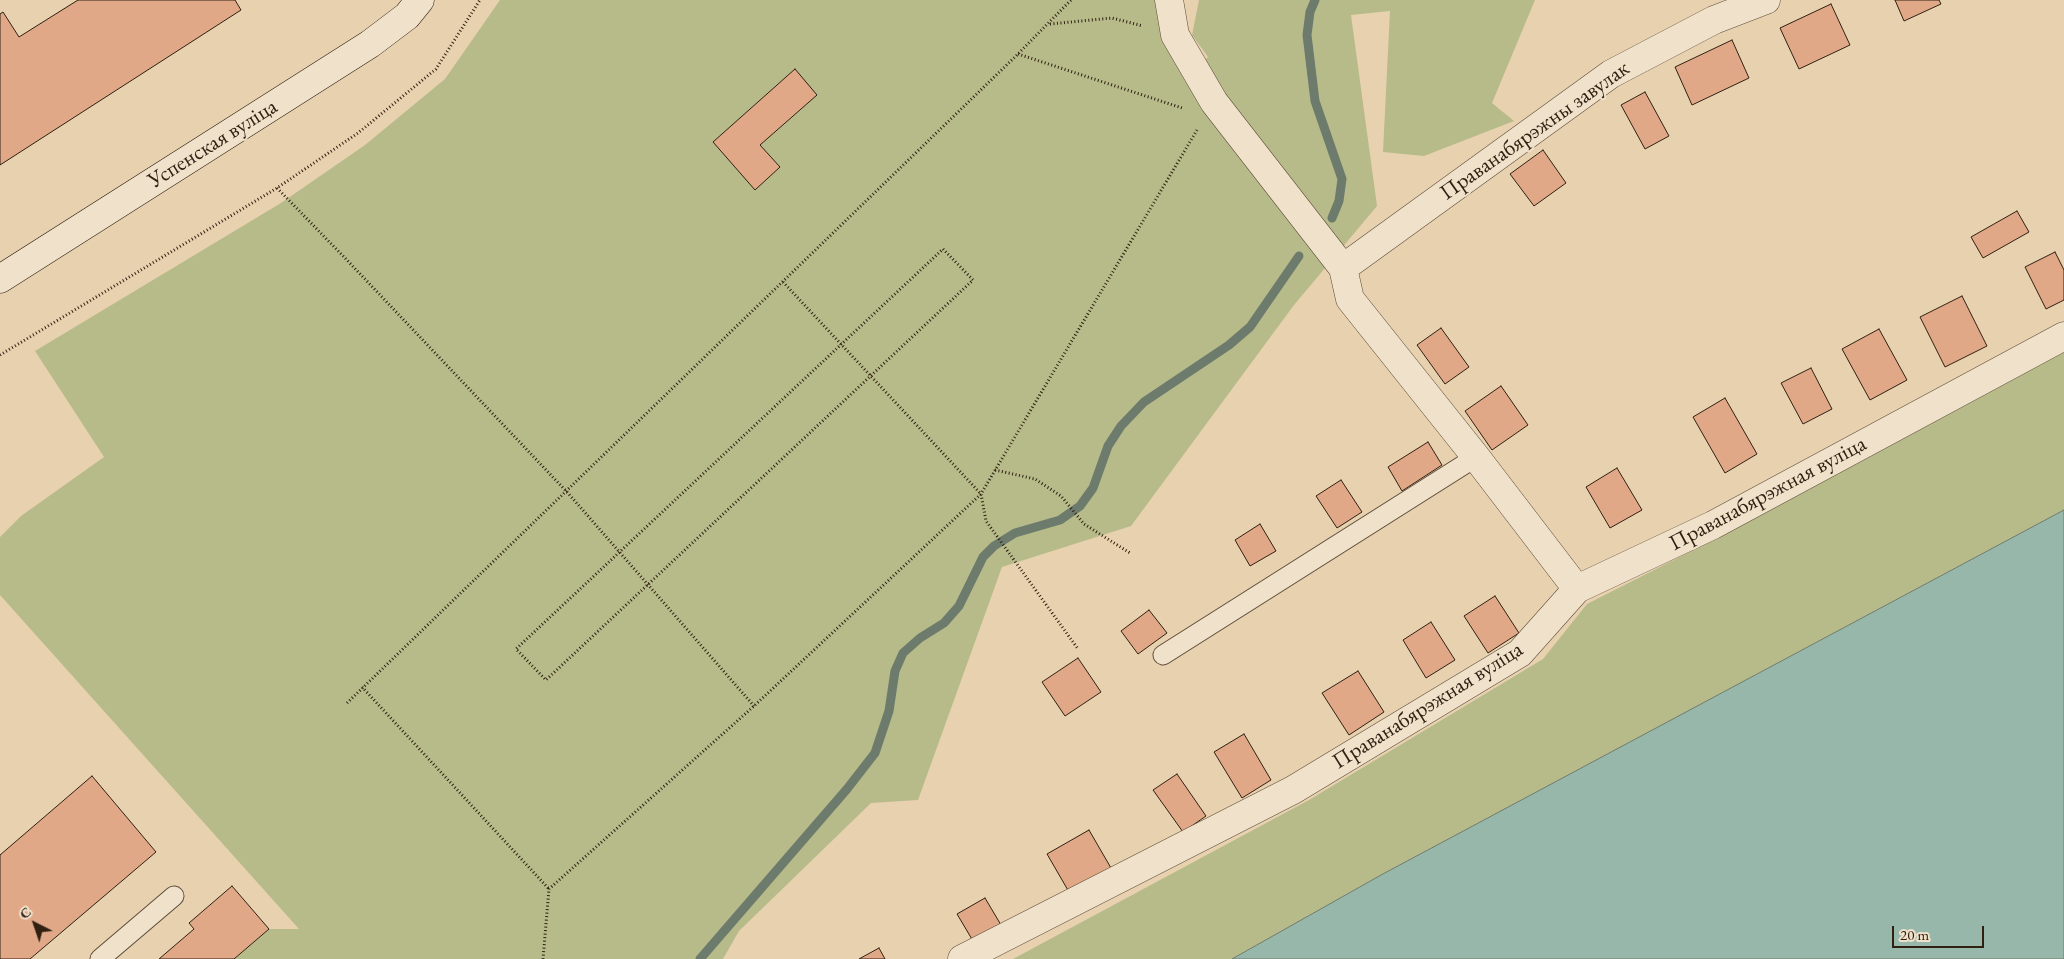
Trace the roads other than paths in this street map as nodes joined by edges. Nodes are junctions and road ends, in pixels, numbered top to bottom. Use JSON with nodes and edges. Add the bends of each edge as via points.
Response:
{"nodes":[{"id":1,"x":420,"y":0,"type":"edge"},
{"id":2,"x":1169,"y":0,"type":"edge"},
{"id":3,"x":1766,"y":0,"type":"edge"},
{"id":4,"x":1343,"y":268,"type":"junction"},
{"id":5,"x":0,"y":279,"type":"edge"},
{"id":6,"x":2064,"y":336,"type":"edge"},
{"id":7,"x":1476,"y":457,"type":"junction"},
{"id":8,"x":1578,"y":589,"type":"junction"},
{"id":9,"x":1162,"y":655,"type":"dead end"},
{"id":10,"x":174,"y":896,"type":"dead end"},
{"id":11,"x":100,"y":959,"type":"edge"},
{"id":12,"x":962,"y":959,"type":"edge"}],
"edges":[{"from":1,"to":5,"type":"street","name":"Успенская вуліца","via":[[406,16],[370,44]]},
{"from":2,"to":4,"type":"street","via":[[1175,35],[1210,109]]},
{"from":3,"to":4,"type":"street","name":"Праванабярэжны завулак","via":[[1714,20],[1610,74]]},
{"from":4,"to":7,"type":"street","via":[[1350,299]]},
{"from":6,"to":8,"type":"street","name":"Праванабярэжная вуліца","via":[[1713,525]]},
{"from":7,"to":8,"type":"street"},
{"from":7,"to":9,"type":"lane"},
{"from":8,"to":12,"type":"street","name":"Праванабярэжная вуліца","via":[[1520,653],[1293,790]]},
{"from":10,"to":11,"type":"lane"}]}
